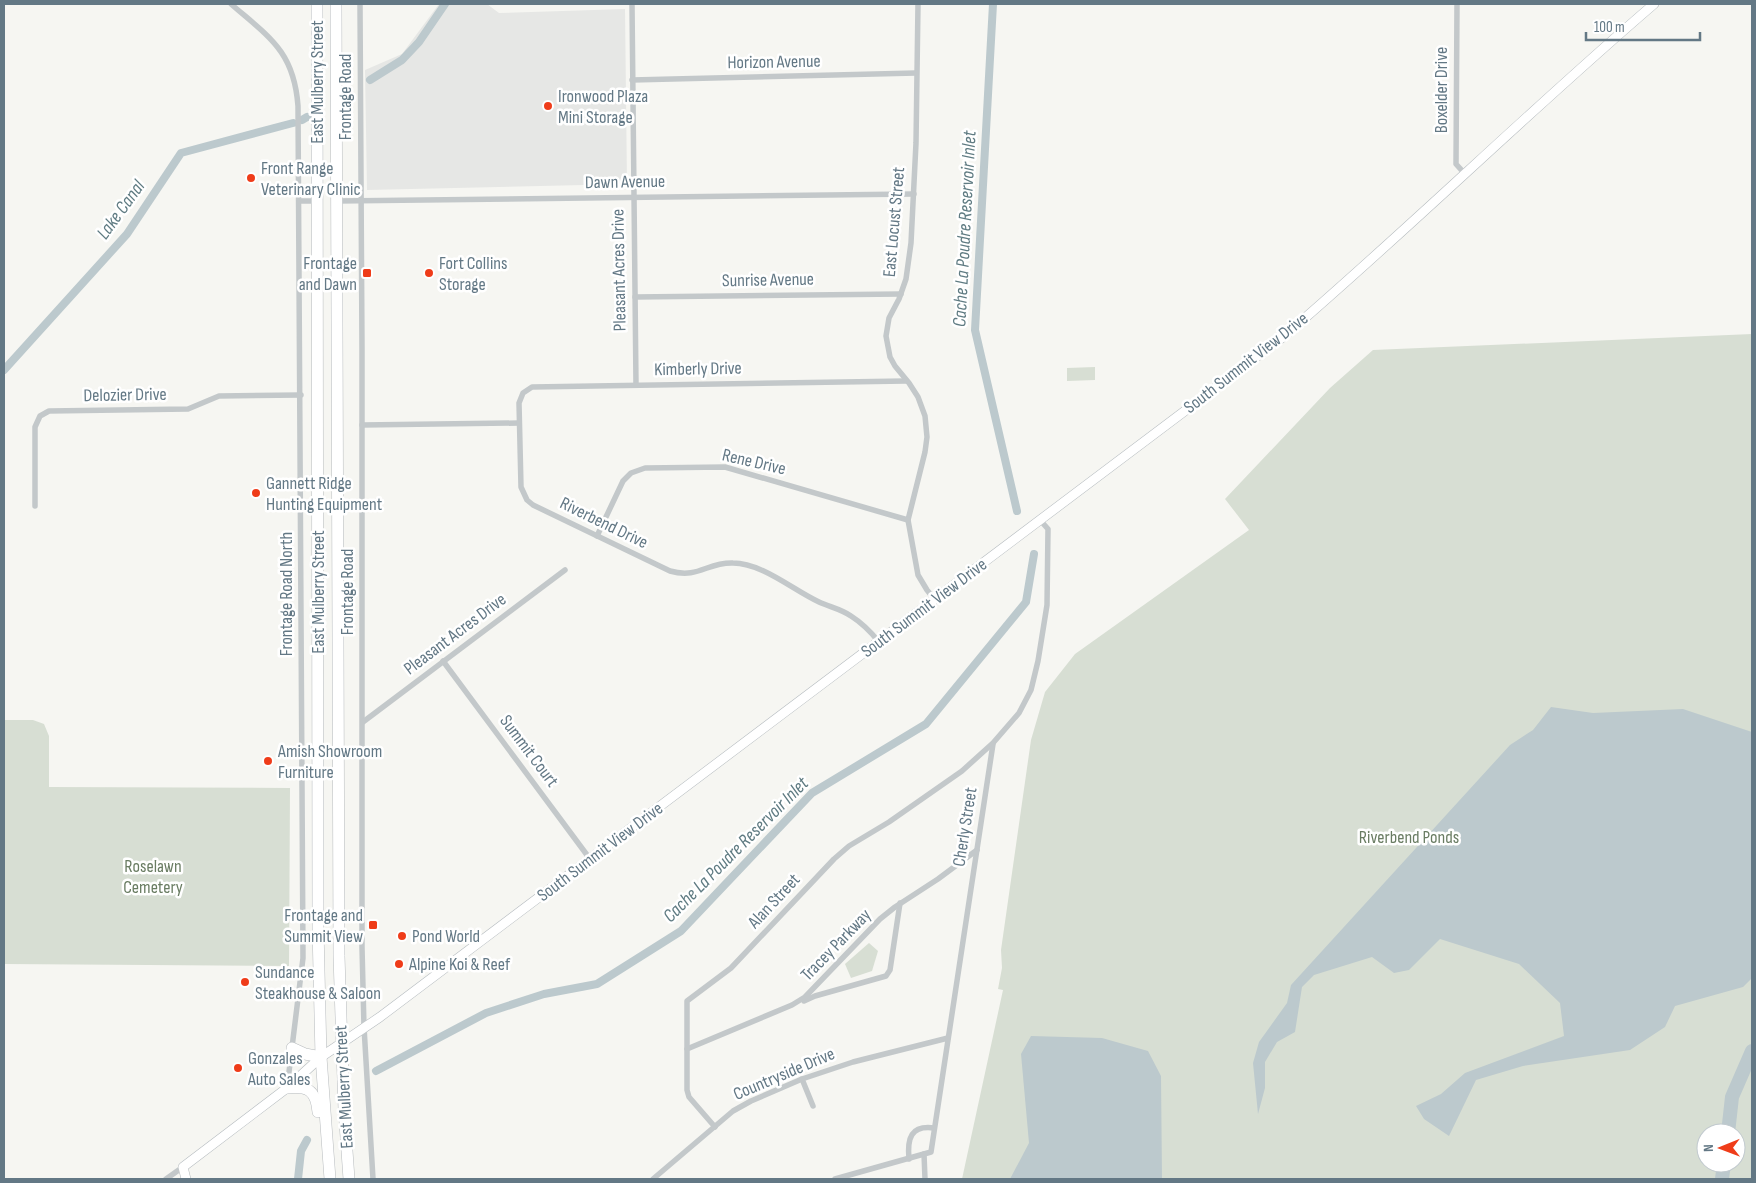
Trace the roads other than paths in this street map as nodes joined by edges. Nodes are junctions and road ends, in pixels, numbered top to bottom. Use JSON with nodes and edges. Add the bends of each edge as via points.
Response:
{"nodes":[{"id":1,"x":231,"y":4,"type":"edge"},
{"id":2,"x":336,"y":4,"type":"edge"},
{"id":3,"x":360,"y":4,"type":"edge"},
{"id":4,"x":632,"y":4,"type":"edge"},
{"id":5,"x":918,"y":4,"type":"edge"},
{"id":6,"x":1457,"y":4,"type":"edge"},
{"id":7,"x":1654,"y":4,"type":"edge"},
{"id":8,"x":316,"y":6,"type":"edge"},
{"id":9,"x":916,"y":74,"type":"junction"},
{"id":10,"x":632,"y":80,"type":"junction"},
{"id":11,"x":1464,"y":174,"type":"junction"},
{"id":12,"x":914,"y":194,"type":"junction"},
{"id":13,"x":634,"y":197,"type":"junction"},
{"id":14,"x":337,"y":200,"type":"junction"},
{"id":15,"x":360,"y":200,"type":"junction"},
{"id":16,"x":299,"y":201,"type":"junction"},
{"id":17,"x":317,"y":201,"type":"junction"},
{"id":18,"x":901,"y":294,"type":"junction"},
{"id":19,"x":635,"y":297,"type":"junction"},
{"id":20,"x":906,"y":381,"type":"junction"},
{"id":21,"x":636,"y":385,"type":"junction"},
{"id":22,"x":301,"y":395,"type":"junction"},
{"id":23,"x":519,"y":423,"type":"junction"},
{"id":24,"x":362,"y":425,"type":"junction"},
{"id":25,"x":35,"y":506,"type":"dead end"},
{"id":26,"x":908,"y":520,"type":"junction"},
{"id":27,"x":1040,"y":520,"type":"junction"},
{"id":28,"x":597,"y":536,"type":"junction"},
{"id":29,"x":564,"y":570,"type":"dead end"},
{"id":30,"x":935,"y":600,"type":"junction"},
{"id":31,"x":879,"y":642,"type":"junction"},
{"id":32,"x":443,"y":661,"type":"junction"},
{"id":33,"x":363,"y":722,"type":"junction"},
{"id":34,"x":993,"y":743,"type":"junction"},
{"id":35,"x":976,"y":850,"type":"junction"},
{"id":36,"x":590,"y":859,"type":"junction"},
{"id":37,"x":900,"y":903,"type":"junction"},
{"id":38,"x":792,"y":1006,"type":"junction"},
{"id":39,"x":364,"y":1027,"type":"junction"},
{"id":40,"x":948,"y":1038,"type":"junction"},
{"id":41,"x":341,"y":1044,"type":"junction"},
{"id":42,"x":292,"y":1048,"type":"junction"},
{"id":43,"x":687,"y":1049,"type":"junction"},
{"id":44,"x":321,"y":1057,"type":"junction"},
{"id":45,"x":802,"y":1079,"type":"junction"},
{"id":46,"x":287,"y":1088,"type":"junction"},
{"id":47,"x":813,"y":1106,"type":"dead end"},
{"id":48,"x":714,"y":1127,"type":"junction"},
{"id":49,"x":934,"y":1128,"type":"junction"},
{"id":50,"x":924,"y":1154,"type":"junction"},
{"id":51,"x":909,"y":1158,"type":"junction"},
{"id":52,"x":328,"y":1160,"type":"junction"},
{"id":53,"x":183,"y":1167,"type":"junction"},
{"id":54,"x":166,"y":1179,"type":"edge"},
{"id":55,"x":186,"y":1179,"type":"edge"},
{"id":56,"x":330,"y":1179,"type":"edge"},
{"id":57,"x":349,"y":1179,"type":"edge"},
{"id":58,"x":373,"y":1179,"type":"edge"},
{"id":59,"x":653,"y":1179,"type":"edge"},
{"id":60,"x":835,"y":1179,"type":"edge"},
{"id":61,"x":925,"y":1179,"type":"edge"}],
"edges":[{"from":1,"to":16,"type":"street","name":"Frontage Road North","via":[[277,46],[294,77],[298,106]]},
{"from":2,"to":14,"type":"highway","name":"East Mulberry Street"},
{"from":3,"to":15,"type":"street","name":"Frontage Road"},
{"from":4,"to":10,"type":"street","name":"Pleasant Acres Drive"},
{"from":5,"to":9,"type":"street","name":"East Locust Street"},
{"from":6,"to":11,"type":"street","name":"Boxelder Drive","via":[[1456,164]]},
{"from":7,"to":11,"type":"street","name":"South Summit View Drive"},
{"from":8,"to":17,"type":"highway","name":"East Mulberry Street"},
{"from":9,"to":10,"type":"street","name":"Horizon Avenue"},
{"from":9,"to":12,"type":"street","name":"East Locust Street"},
{"from":10,"to":13,"type":"street","name":"Pleasant Acres Drive"},
{"from":11,"to":27,"type":"street","name":"South Summit View Drive","via":[[1283,337]]},
{"from":12,"to":13,"type":"street","name":"Dawn Avenue"},
{"from":12,"to":18,"type":"street","name":"East Locust Street","via":[[909,261]]},
{"from":13,"to":15,"type":"street","name":"Dawn Avenue"},
{"from":13,"to":19,"type":"street","name":"Pleasant Acres Drive"},
{"from":14,"to":15,"type":"street","name":"Dawn Avenue"},
{"from":14,"to":41,"type":"highway","name":"East Mulberry Street"},
{"from":15,"to":24,"type":"street","name":"Frontage Road"},
{"from":16,"to":17,"type":"street"},
{"from":16,"to":22,"type":"street","name":"Frontage Road North"},
{"from":17,"to":44,"type":"highway","name":"East Mulberry Street"},
{"from":18,"to":19,"type":"street","name":"Sunrise Avenue"},
{"from":18,"to":20,"type":"street","name":"East Locust Street","via":[[889,318],[886,336],[894,366]]},
{"from":19,"to":21,"type":"street","name":"Pleasant Acres Drive"},
{"from":20,"to":21,"type":"street","name":"Kimberly Drive"},
{"from":20,"to":26,"type":"street","name":"East Locust Street","via":[[923,408],[927,438]]},
{"from":21,"to":23,"type":"street","name":"Kimberly Drive","via":[[532,387],[520,398]]},
{"from":22,"to":25,"type":"street","name":"Delozier Drive","via":[[219,396],[188,409],[49,411],[40,416],[34,427]]},
{"from":22,"to":42,"type":"street","name":"Frontage Road North","via":[[303,958]]},
{"from":23,"to":24,"type":"street"},
{"from":23,"to":28,"type":"street","name":"Riverbend Drive","via":[[521,487],[527,500]]},
{"from":24,"to":33,"type":"street","name":"Frontage Road"},
{"from":26,"to":28,"type":"street","name":"Rene Drive","via":[[725,467],[645,468],[631,473],[623,481]]},
{"from":26,"to":30,"type":"street","name":"East Locust Street","via":[[918,574]]},
{"from":27,"to":30,"type":"street","name":"South Summit View Drive"},
{"from":27,"to":34,"type":"street","via":[[1048,530],[1047,605],[1038,661],[1031,690],[1019,713]]},
{"from":28,"to":31,"type":"street","name":"Riverbend Drive","via":[[678,573],[694,573],[731,563],[750,566],[851,616]]},
{"from":29,"to":32,"type":"street","name":"Pleasant Acres Drive"},
{"from":30,"to":31,"type":"street","name":"South Summit View Drive"},
{"from":31,"to":36,"type":"street","name":"South Summit View Drive"},
{"from":32,"to":33,"type":"street","name":"Pleasant Acres Drive"},
{"from":32,"to":36,"type":"street","name":"Summit Court"},
{"from":33,"to":39,"type":"street","name":"Frontage Road"},
{"from":34,"to":35,"type":"street","name":"Cherly Street"},
{"from":34,"to":43,"type":"street","name":"Alan Street","via":[[962,771],[849,846],[731,968],[687,1002]]},
{"from":35,"to":37,"type":"street","name":"Tracey Parkway"},
{"from":35,"to":40,"type":"street","name":"Cherly Street"},
{"from":36,"to":39,"type":"street","name":"South Summit View Drive"},
{"from":37,"to":38,"type":"street","name":"Tracey Parkway","via":[[880,919],[815,988]]},
{"from":37,"to":38,"type":"street","name":"Tracey Parkway","via":[[890,970],[886,976],[815,996]]},
{"from":38,"to":43,"type":"street","name":"Tracey Parkway"},
{"from":39,"to":41,"type":"street","name":"South Summit View Drive"},
{"from":39,"to":58,"type":"street","name":"Frontage Road"},
{"from":40,"to":45,"type":"street","name":"Countryside Drive","via":[[853,1062]]},
{"from":40,"to":49,"type":"street","name":"Cherly Street"},
{"from":41,"to":44,"type":"street","name":"South Summit View Drive"},
{"from":41,"to":57,"type":"highway","name":"East Mulberry Street"},
{"from":42,"to":44,"type":"highway"},
{"from":42,"to":46,"type":"street","name":"Frontage Road North"},
{"from":43,"to":48,"type":"street","name":"Alan Street","via":[[689,1097]]},
{"from":44,"to":46,"type":"street","name":"South Summit View Drive"},
{"from":44,"to":52,"type":"highway","name":"East Mulberry Street"},
{"from":45,"to":47,"type":"street"},
{"from":45,"to":48,"type":"street","name":"Countryside Drive","via":[[751,1101]]},
{"from":46,"to":52,"type":"highway","via":[[308,1089],[315,1096],[320,1135]]},
{"from":46,"to":53,"type":"street","name":"South Summit View Drive"},
{"from":48,"to":59,"type":"street","name":"Countryside Drive"},
{"from":49,"to":50,"type":"street","name":"Cherly Street","via":[[931,1152]]},
{"from":49,"to":51,"type":"street","via":[[920,1128],[911,1136]]},
{"from":50,"to":51,"type":"street"},
{"from":50,"to":61,"type":"street"},
{"from":51,"to":60,"type":"street"},
{"from":52,"to":56,"type":"highway","name":"East Mulberry Street"},
{"from":53,"to":54,"type":"street","name":"South Summit View Drive"},
{"from":53,"to":55,"type":"street"}]}
